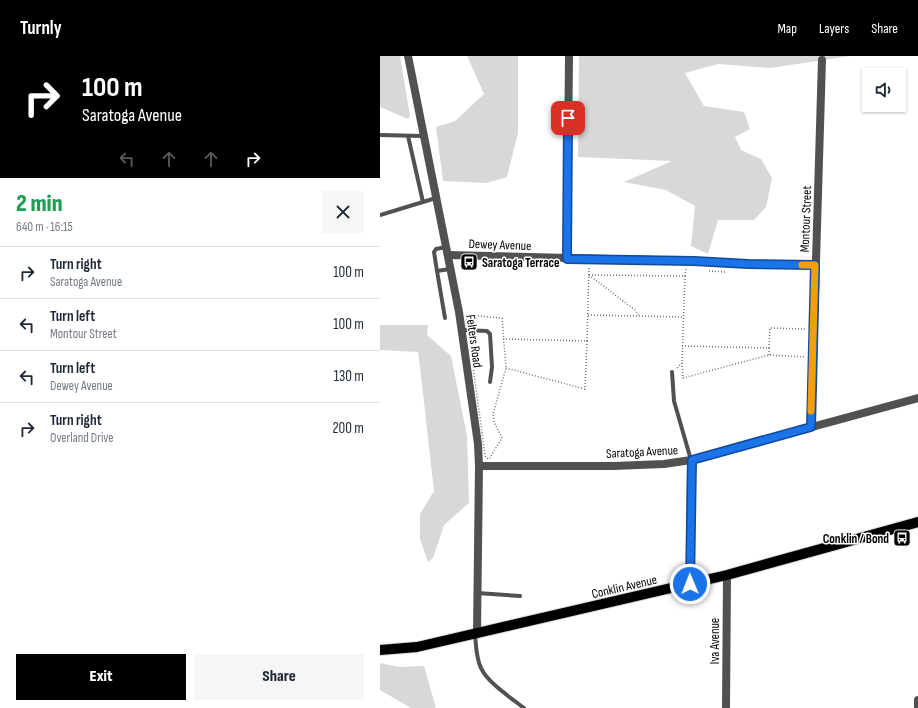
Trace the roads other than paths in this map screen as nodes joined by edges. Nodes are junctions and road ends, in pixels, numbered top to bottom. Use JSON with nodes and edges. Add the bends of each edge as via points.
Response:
{"nodes":[{"id":1,"x":408,"y":56,"type":"edge"},
{"id":2,"x":569,"y":56,"type":"edge"},
{"id":3,"x":822,"y":60,"type":"dead end"},
{"id":4,"x":380,"y":135,"type":"edge"},
{"id":5,"x":408,"y":136,"type":"junction"},
{"id":6,"x":423,"y":136,"type":"junction"},
{"id":7,"x":436,"y":198,"type":"junction"},
{"id":8,"x":423,"y":202,"type":"junction"},
{"id":9,"x":380,"y":215,"type":"edge"},
{"id":10,"x":447,"y":251,"type":"junction"},
{"id":11,"x":567,"y":259,"type":"junction"},
{"id":12,"x":815,"y":265,"type":"junction"},
{"id":13,"x":450,"y":269,"type":"junction"},
{"id":14,"x":437,"y":271,"type":"junction"},
{"id":15,"x":445,"y":318,"type":"dead end"},
{"id":16,"x":461,"y":330,"type":"junction"},
{"id":17,"x":672,"y":372,"type":"road end"},
{"id":18,"x":490,"y":382,"type":"dead end"},
{"id":19,"x":918,"y":398,"type":"edge"},
{"id":20,"x":811,"y":427,"type":"junction"},
{"id":21,"x":692,"y":460,"type":"junction"},
{"id":22,"x":479,"y":466,"type":"junction"},
{"id":23,"x":918,"y":522,"type":"edge"},
{"id":24,"x":727,"y":575,"type":"junction"},
{"id":25,"x":690,"y":584,"type":"junction"},
{"id":26,"x":477,"y":593,"type":"junction"},
{"id":27,"x":520,"y":596,"type":"dead end"},
{"id":28,"x":476,"y":634,"type":"junction"},
{"id":29,"x":380,"y":650,"type":"edge"},
{"id":30,"x":918,"y":700,"type":"edge"},
{"id":31,"x":524,"y":708,"type":"edge"},
{"id":32,"x":726,"y":708,"type":"edge"},
{"id":33,"x":918,"y":708,"type":"edge"}],
"edges":[{"from":1,"to":6,"type":"street","name":"Felters Road"},
{"from":2,"to":11,"type":"street"},
{"from":3,"to":12,"type":"street","name":"Montour Street"},
{"from":4,"to":5,"type":"lane"},
{"from":5,"to":6,"type":"lane"},
{"from":5,"to":8,"type":"lane"},
{"from":6,"to":7,"type":"street","name":"Felters Road"},
{"from":7,"to":8,"type":"lane"},
{"from":7,"to":10,"type":"street","name":"Felters Road"},
{"from":8,"to":9,"type":"lane"},
{"from":10,"to":11,"type":"street","name":"Dewey Avenue"},
{"from":10,"to":13,"type":"street","name":"Felters Road"},
{"from":10,"to":14,"type":"lane","via":[[434,252]]},
{"from":11,"to":12,"type":"street","name":"Dewey Avenue"},
{"from":12,"to":20,"type":"street","name":"Montour Street"},
{"from":13,"to":14,"type":"lane"},
{"from":13,"to":16,"type":"street","name":"Felters Road"},
{"from":14,"to":15,"type":"lane"},
{"from":16,"to":18,"type":"lane","via":[[487,331],[490,334]]},
{"from":16,"to":22,"type":"street","name":"Felters Road"},
{"from":17,"to":21,"type":"lane","via":[[674,401]]},
{"from":19,"to":20,"type":"street","name":"Saratoga Avenue"},
{"from":20,"to":21,"type":"street","name":"Saratoga Avenue"},
{"from":21,"to":22,"type":"street","name":"Saratoga Avenue","via":[[613,466]]},
{"from":21,"to":25,"type":"street"},
{"from":22,"to":26,"type":"street","name":"Felters Road"},
{"from":23,"to":24,"type":"main road","name":"Conklin Avenue"},
{"from":24,"to":25,"type":"main road","name":"Conklin Avenue"},
{"from":24,"to":32,"type":"street","name":"Iva Avenue"},
{"from":25,"to":28,"type":"main road","name":"Conklin Avenue"},
{"from":26,"to":27,"type":"lane"},
{"from":26,"to":28,"type":"street","name":"Felters Road"},
{"from":28,"to":29,"type":"main road","name":"Conklin Avenue","via":[[417,647]]},
{"from":28,"to":31,"type":"lane","via":[[481,668],[487,677]]},
{"from":30,"to":33,"type":"street"}]}
